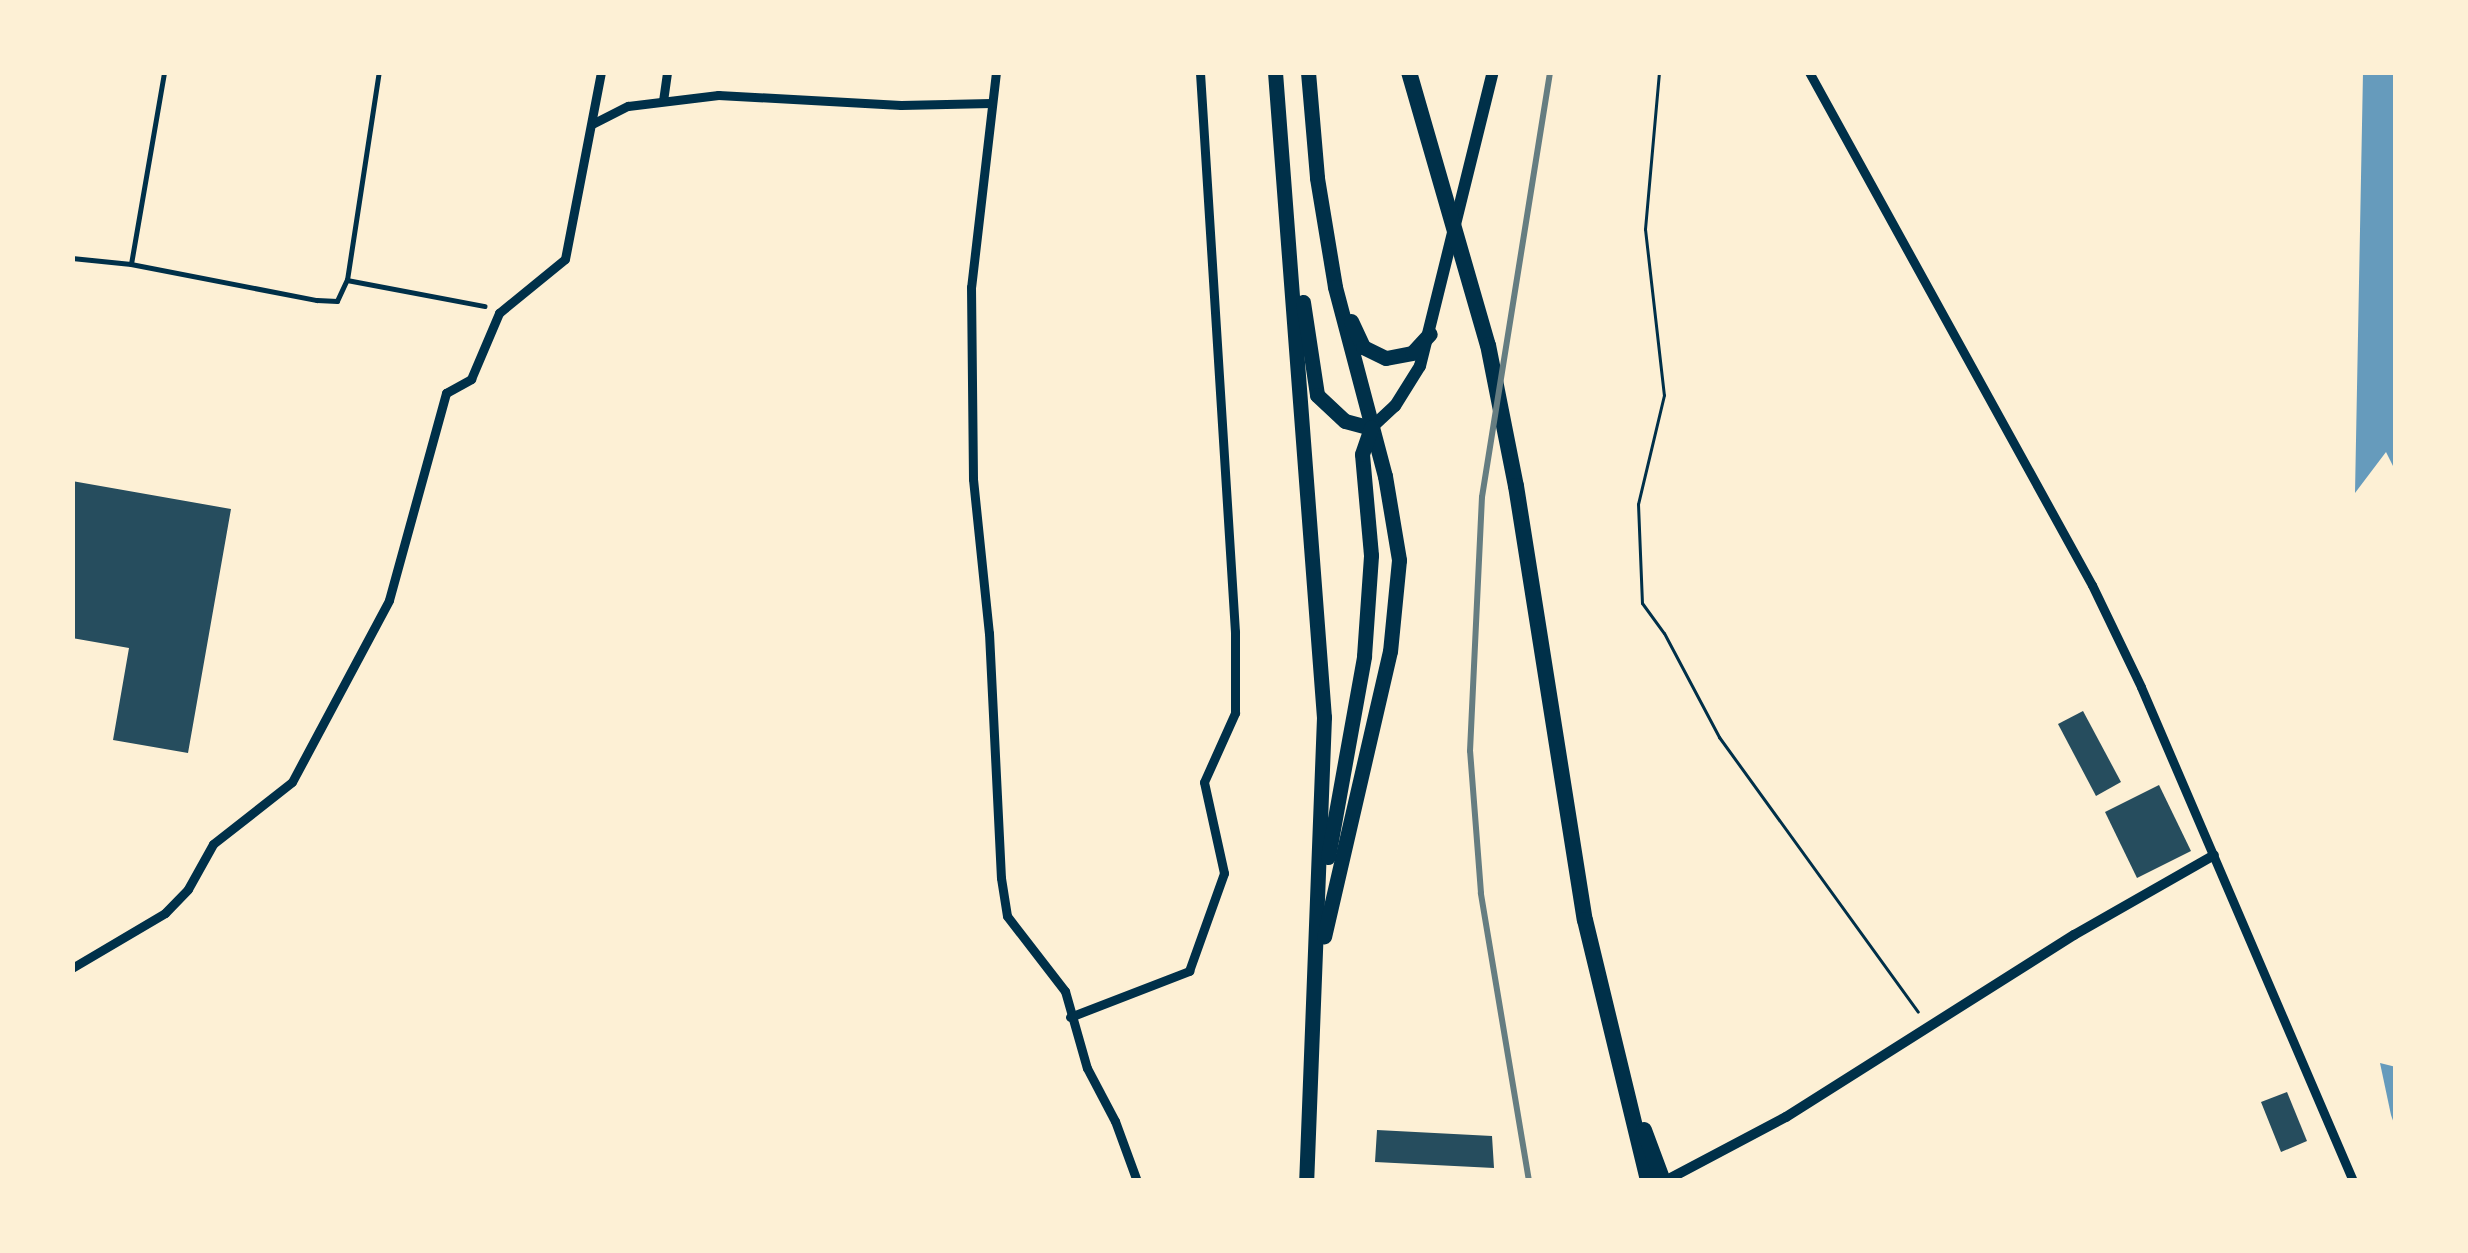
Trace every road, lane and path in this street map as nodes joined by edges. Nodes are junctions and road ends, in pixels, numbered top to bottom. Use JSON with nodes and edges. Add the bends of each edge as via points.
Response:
{"nodes":[{"id":1,"x":164,"y":72,"type":"edge"},
{"id":2,"x":379,"y":72,"type":"edge"},
{"id":3,"x":601,"y":72,"type":"edge"},
{"id":4,"x":667,"y":72,"type":"edge"},
{"id":5,"x":996,"y":72,"type":"edge"},
{"id":6,"x":1199,"y":72,"type":"edge"},
{"id":7,"x":1275,"y":72,"type":"edge"},
{"id":8,"x":1307,"y":72,"type":"edge"},
{"id":9,"x":1409,"y":72,"type":"edge"},
{"id":10,"x":1493,"y":72,"type":"edge"},
{"id":11,"x":1659,"y":72,"type":"edge"},
{"id":12,"x":1810,"y":72,"type":"edge"},
{"id":13,"x":1277,"y":96,"type":"junction"},
{"id":14,"x":663,"y":100,"type":"junction"},
{"id":15,"x":991,"y":103,"type":"junction"},
{"id":16,"x":594,"y":122,"type":"junction"},
{"id":17,"x":1317,"y":178,"type":"junction"},
{"id":18,"x":72,"y":258,"type":"edge"},
{"id":19,"x":131,"y":264,"type":"junction"},
{"id":20,"x":347,"y":280,"type":"junction"},
{"id":21,"x":484,"y":306,"type":"dead end"},
{"id":22,"x":1430,"y":334,"type":"junction"},
{"id":23,"x":1371,"y":428,"type":"junction"},
{"id":24,"x":2214,"y":855,"type":"junction"},
{"id":25,"x":1319,"y":900,"type":"junction"},
{"id":26,"x":72,"y":968,"type":"edge"},
{"id":27,"x":1314,"y":992,"type":"junction"},
{"id":28,"x":1600,"y":992,"type":"junction"},
{"id":29,"x":1070,"y":1017,"type":"junction"},
{"id":30,"x":1928,"y":1026,"type":"junction"},
{"id":31,"x":1137,"y":1181,"type":"edge"},
{"id":32,"x":1306,"y":1181,"type":"edge"},
{"id":33,"x":1648,"y":1181,"type":"edge"},
{"id":34,"x":1664,"y":1181,"type":"edge"},
{"id":35,"x":2353,"y":1181,"type":"edge"}],
"edges":[{"from":1,"to":19,"type":"lane"},
{"from":2,"to":20,"type":"lane"},
{"from":3,"to":16,"type":"street"},
{"from":4,"to":14,"type":"street"},
{"from":5,"to":15,"type":"street"},
{"from":6,"to":29,"type":"street","via":[[1235,632],[1235,712],[1204,782],[1224,873],[1189,970]]},
{"from":7,"to":13,"type":"highway"},
{"from":8,"to":17,"type":"highway"},
{"from":9,"to":28,"type":"highway","via":[[1475,291],[1506,432]]},
{"from":10,"to":22,"type":"main road"},
{"from":11,"to":30,"type":"path","via":[[1646,230],[1664,395],[1638,504],[1642,604],[1719,737]]},
{"from":12,"to":24,"type":"street","via":[[2092,585]]},
{"from":13,"to":23,"type":"highway","via":[[1317,395],[1345,421]]},
{"from":13,"to":25,"type":"highway","via":[[1322,660]]},
{"from":14,"to":15,"type":"street"},
{"from":14,"to":16,"type":"street"},
{"from":15,"to":29,"type":"street","via":[[971,287],[973,478],[1001,878],[1007,916],[1057,976]]},
{"from":16,"to":26,"type":"street","via":[[565,259],[500,313],[471,379],[446,393],[388,600],[292,782],[222,834],[165,913]]},
{"from":17,"to":22,"type":"highway","via":[[1363,346],[1400,357]]},
{"from":17,"to":23,"type":"highway"},
{"from":18,"to":19,"type":"lane"},
{"from":19,"to":20,"type":"lane","via":[[317,300],[337,301]]},
{"from":20,"to":21,"type":"lane"},
{"from":22,"to":23,"type":"main road","via":[[1410,388]]},
{"from":23,"to":25,"type":"highway","via":[[1362,454],[1371,555],[1364,656]]},
{"from":23,"to":27,"type":"highway","via":[[1395,526],[1398,594]]},
{"from":24,"to":30,"type":"street"},
{"from":24,"to":35,"type":"street"},
{"from":25,"to":27,"type":"highway"},
{"from":27,"to":32,"type":"highway"},
{"from":28,"to":33,"type":"highway"},
{"from":28,"to":34,"type":"highway"},
{"from":29,"to":31,"type":"street"},
{"from":30,"to":34,"type":"street","via":[[1726,1152]]}]}
